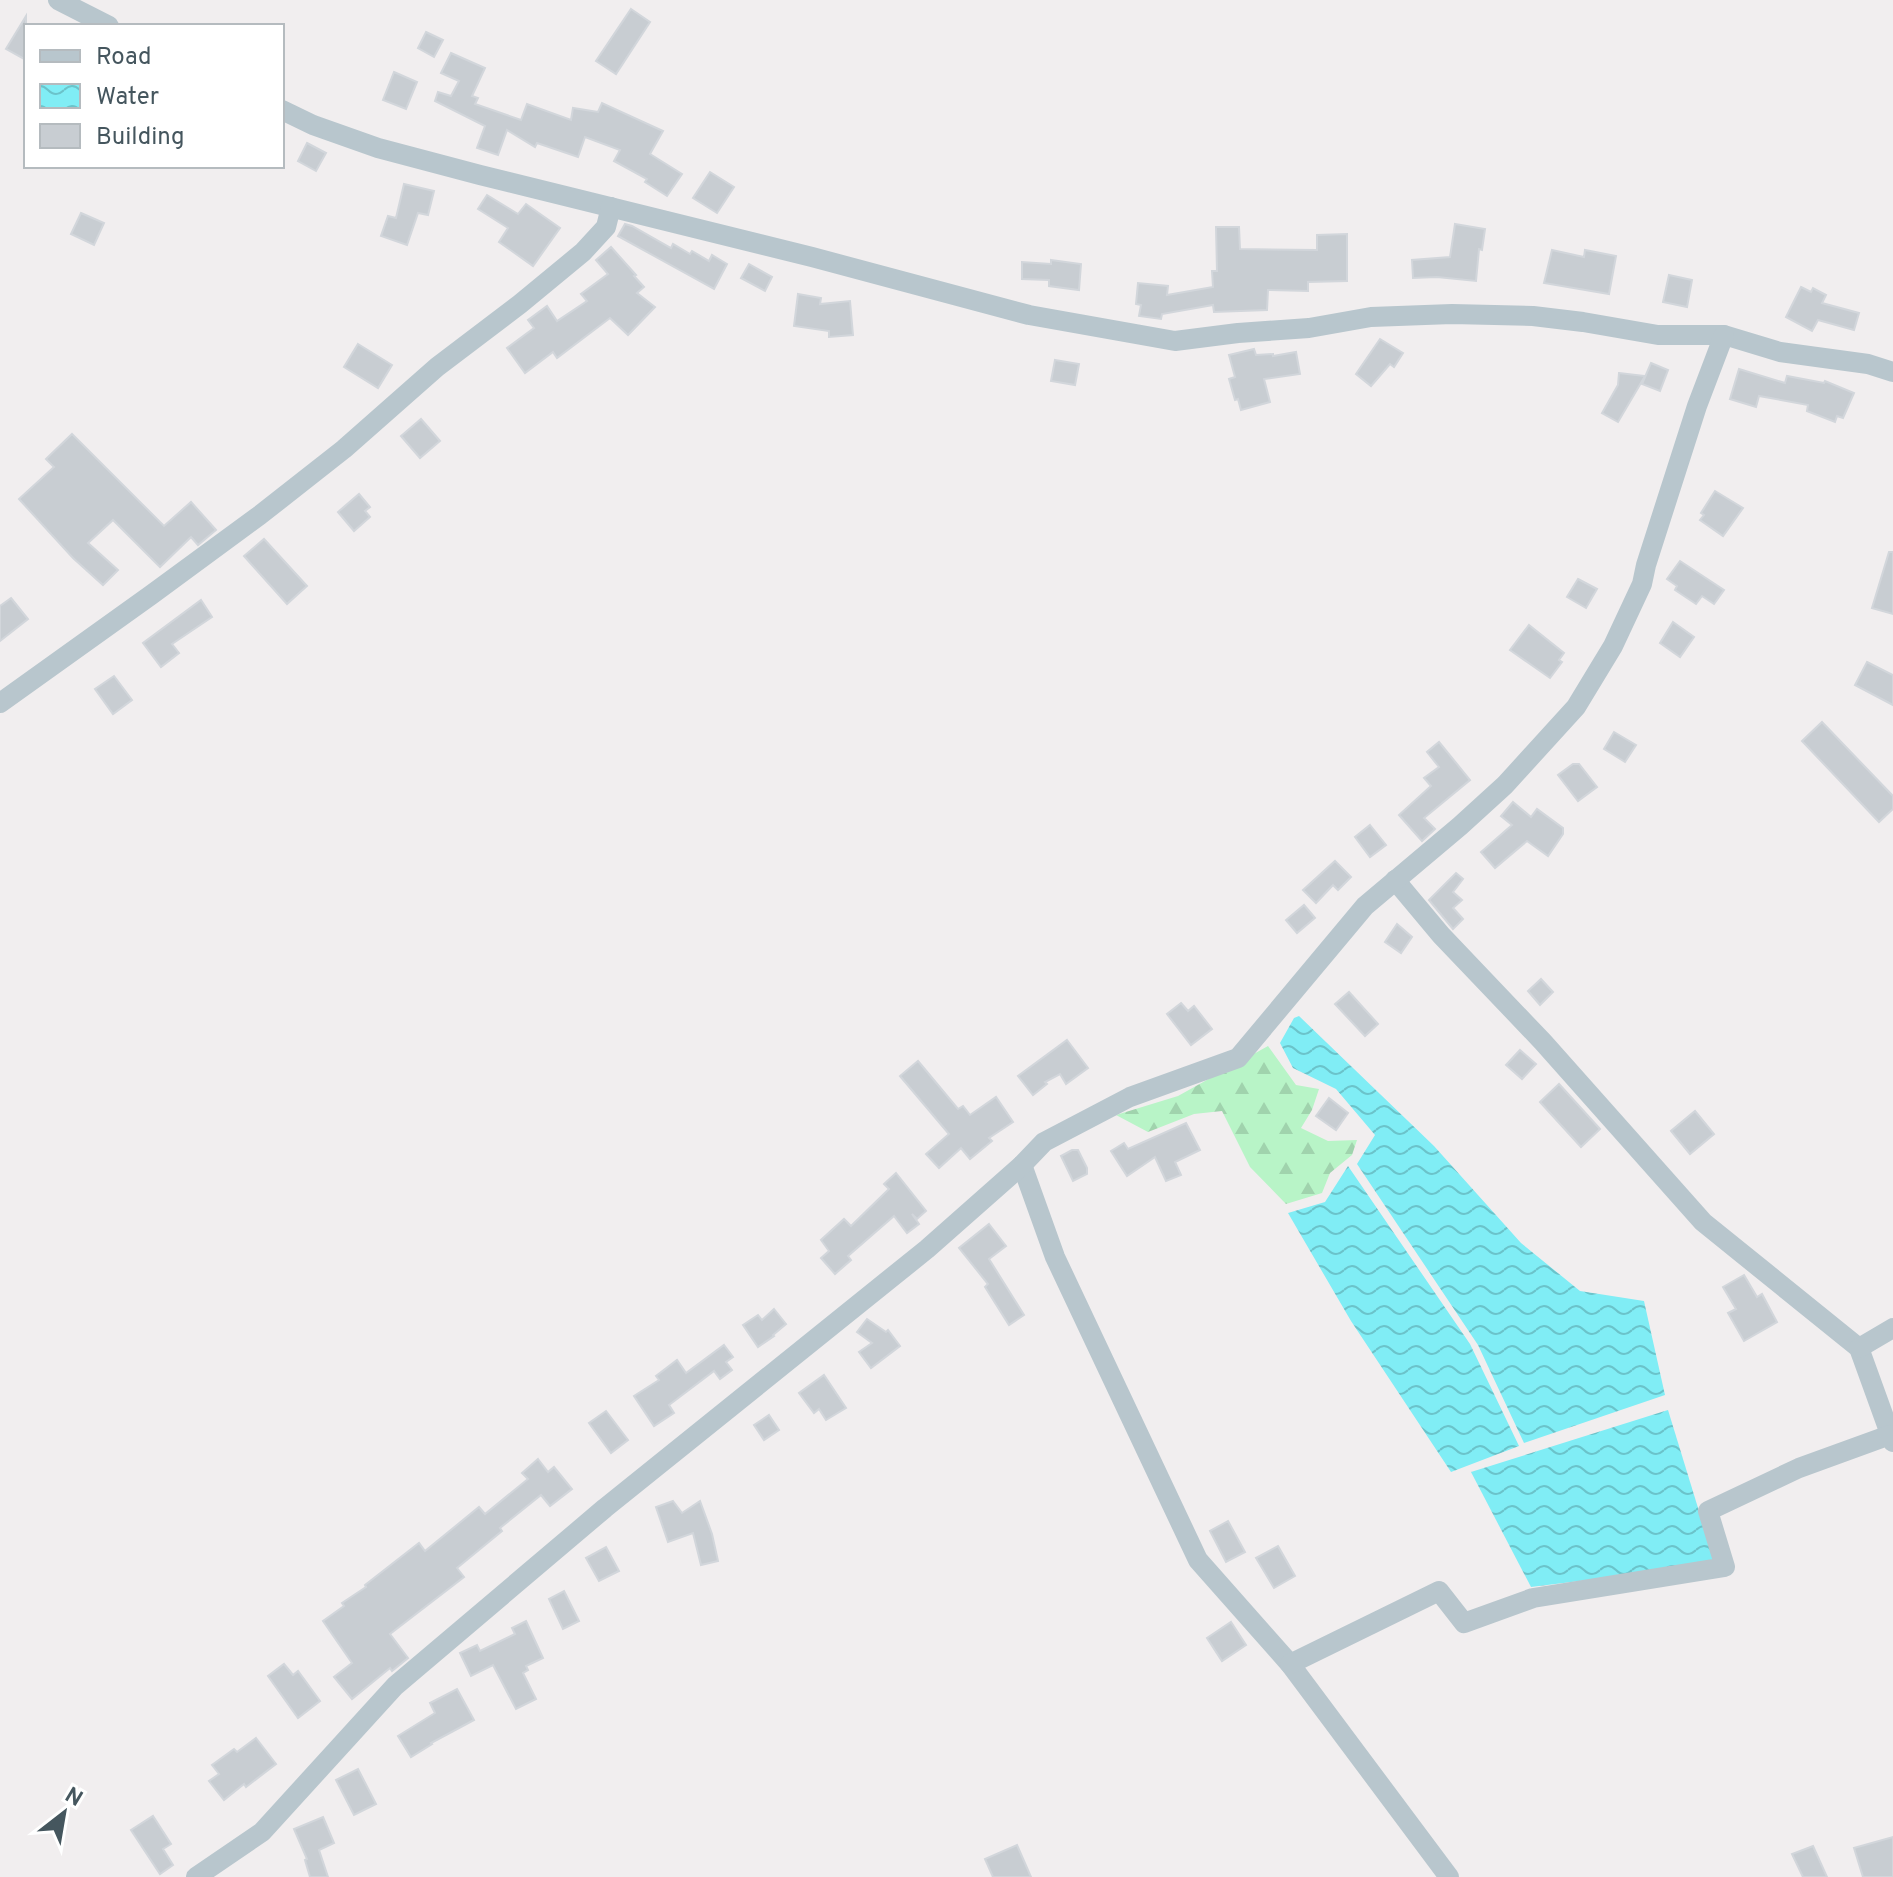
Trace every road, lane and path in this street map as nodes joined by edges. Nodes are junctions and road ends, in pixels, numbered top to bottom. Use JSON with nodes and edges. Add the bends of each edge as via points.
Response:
{"nodes":[{"id":1,"x":70,"y":3,"type":"edge"},
{"id":2,"x":106,"y":24,"type":"edge"},
{"id":3,"x":284,"y":111,"type":"edge"},
{"id":4,"x":611,"y":207,"type":"junction"},
{"id":5,"x":1724,"y":335,"type":"junction"},
{"id":6,"x":1893,"y":372,"type":"edge"},
{"id":7,"x":0,"y":703,"type":"edge"},
{"id":8,"x":1395,"y":880,"type":"junction"},
{"id":9,"x":1022,"y":1165,"type":"junction"},
{"id":10,"x":1893,"y":1328,"type":"edge"},
{"id":11,"x":1859,"y":1348,"type":"junction"},
{"id":12,"x":1892,"y":1439,"type":"edge"},
{"id":13,"x":1290,"y":1664,"type":"junction"},
{"id":14,"x":196,"y":1877,"type":"edge"},
{"id":15,"x":1449,"y":1877,"type":"edge"}],
"edges":[{"from":1,"to":2,"type":"street"},
{"from":3,"to":4,"type":"street","via":[[378,148]]},
{"from":4,"to":5,"type":"street","via":[[1029,315],[1175,341],[1371,317],[1452,314],[1533,316],[1658,335]]},
{"from":4,"to":7,"type":"street","via":[[606,227],[583,252],[437,367],[344,449]]},
{"from":5,"to":6,"type":"street","via":[[1780,352]]},
{"from":5,"to":8,"type":"street","via":[[1642,584],[1613,646],[1576,707],[1505,785]]},
{"from":8,"to":9,"type":"street","via":[[1365,906],[1238,1058],[1130,1097],[1044,1142]]},
{"from":8,"to":11,"type":"street","via":[[1703,1222]]},
{"from":9,"to":13,"type":"street","via":[[1055,1257],[1198,1560]]},
{"from":9,"to":14,"type":"street","via":[[395,1686],[262,1832]]},
{"from":10,"to":11,"type":"street"},
{"from":11,"to":12,"type":"street"},
{"from":12,"to":13,"type":"street","via":[[1799,1468],[1708,1511],[1725,1567],[1533,1598],[1464,1623],[1439,1591]]},
{"from":13,"to":15,"type":"street"}]}
